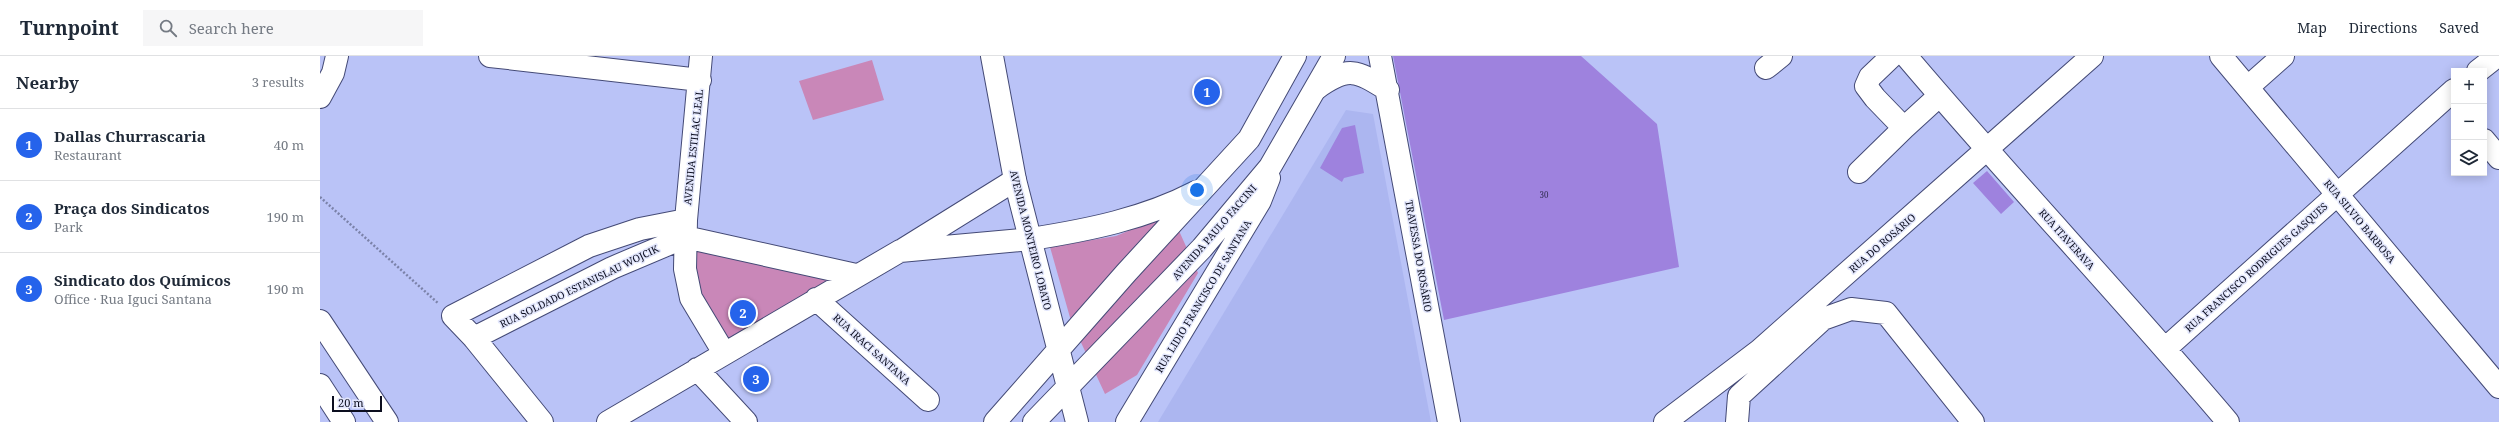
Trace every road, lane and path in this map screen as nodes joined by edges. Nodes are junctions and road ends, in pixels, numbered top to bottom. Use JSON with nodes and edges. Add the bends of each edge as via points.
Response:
{"nodes":[{"id":1,"x":337,"y":56,"type":"edge"},
{"id":2,"x":490,"y":56,"type":"edge"},
{"id":3,"x":701,"y":56,"type":"edge"},
{"id":4,"x":992,"y":56,"type":"edge"},
{"id":5,"x":1295,"y":56,"type":"edge"},
{"id":6,"x":1334,"y":56,"type":"edge"},
{"id":7,"x":1380,"y":56,"type":"edge"},
{"id":8,"x":1892,"y":56,"type":"edge"},
{"id":9,"x":1906,"y":56,"type":"edge"},
{"id":10,"x":2092,"y":56,"type":"edge"},
{"id":11,"x":2221,"y":56,"type":"edge"},
{"id":12,"x":2283,"y":56,"type":"edge"},
{"id":13,"x":2496,"y":56,"type":"edge"},
{"id":14,"x":2482,"y":68,"type":"edge"},
{"id":15,"x":700,"y":80,"type":"junction"},
{"id":16,"x":2248,"y":87,"type":"junction"},
{"id":17,"x":1318,"y":88,"type":"junction"},
{"id":18,"x":1388,"y":90,"type":"junction"},
{"id":19,"x":1939,"y":96,"type":"junction"},
{"id":20,"x":320,"y":97,"type":"edge"},
{"id":21,"x":2451,"y":98,"type":"edge"},
{"id":22,"x":1904,"y":128,"type":"junction"},
{"id":23,"x":2487,"y":144,"type":"edge"},
{"id":24,"x":1986,"y":151,"type":"junction"},
{"id":25,"x":2499,"y":158,"type":"edge"},
{"id":26,"x":1270,"y":167,"type":"junction"},
{"id":27,"x":1859,"y":172,"type":"dead end"},
{"id":28,"x":1015,"y":180,"type":"junction"},
{"id":29,"x":1206,"y":187,"type":"junction"},
{"id":30,"x":2338,"y":194,"type":"junction"},
{"id":31,"x":320,"y":197,"type":"edge"},
{"id":32,"x":685,"y":228,"type":"junction"},
{"id":33,"x":1031,"y":239,"type":"junction"},
{"id":34,"x":900,"y":251,"type":"junction"},
{"id":35,"x":856,"y":276,"type":"junction"},
{"id":36,"x":816,"y":299,"type":"junction"},
{"id":37,"x":453,"y":316,"type":"junction"},
{"id":38,"x":320,"y":322,"type":"edge"},
{"id":39,"x":474,"y":338,"type":"junction"},
{"id":40,"x":2166,"y":348,"type":"junction"},
{"id":41,"x":1059,"y":350,"type":"junction"},
{"id":42,"x":724,"y":353,"type":"junction"},
{"id":43,"x":697,"y":369,"type":"junction"},
{"id":44,"x":320,"y":385,"type":"edge"},
{"id":45,"x":1068,"y":387,"type":"junction"},
{"id":46,"x":2499,"y":387,"type":"edge"},
{"id":47,"x":928,"y":400,"type":"dead end"},
{"id":48,"x":344,"y":422,"type":"edge"},
{"id":49,"x":386,"y":422,"type":"edge"},
{"id":50,"x":542,"y":422,"type":"edge"},
{"id":51,"x":608,"y":422,"type":"edge"},
{"id":52,"x":746,"y":422,"type":"edge"},
{"id":53,"x":995,"y":422,"type":"edge"},
{"id":54,"x":1034,"y":422,"type":"edge"},
{"id":55,"x":1077,"y":422,"type":"edge"},
{"id":56,"x":1127,"y":422,"type":"edge"},
{"id":57,"x":1449,"y":422,"type":"edge"},
{"id":58,"x":1665,"y":422,"type":"edge"},
{"id":59,"x":1737,"y":422,"type":"edge"},
{"id":60,"x":1973,"y":422,"type":"edge"},
{"id":61,"x":2228,"y":422,"type":"edge"}],
"edges":[{"from":1,"to":20,"type":"street","via":[[333,73]]},
{"from":2,"to":15,"type":"street"},
{"from":3,"to":15,"type":"street","name":"AVENIDA ESTILAC LEAL"},
{"from":4,"to":28,"type":"street","name":"AVENIDA MONTEIRO LOBATO"},
{"from":5,"to":29,"type":"street","via":[[1249,139]]},
{"from":6,"to":17,"type":"street","name":"AVENIDA PAULO FACCINI"},
{"from":7,"to":18,"type":"street","name":"TRAVESSA DO ROSÁRIO"},
{"from":8,"to":22,"type":"street","via":[[1870,77],[1866,86],[1874,98]]},
{"from":9,"to":19,"type":"street","name":"RUA ITAVERAVA"},
{"from":10,"to":24,"type":"street","name":"RUA DO ROSÁRIO"},
{"from":11,"to":16,"type":"street","name":"RUA SILVIO BARBOSA"},
{"from":12,"to":16,"type":"street"},
{"from":13,"to":14,"type":"street"},
{"from":15,"to":32,"type":"street","name":"AVENIDA ESTILAC LEAL"},
{"from":16,"to":30,"type":"street","name":"RUA SILVIO BARBOSA"},
{"from":17,"to":18,"type":"street","via":[[1332,77],[1353,71],[1363,74]]},
{"from":17,"to":26,"type":"street","name":"AVENIDA PAULO FACCINI"},
{"from":18,"to":57,"type":"street","name":"TRAVESSA DO ROSÁRIO"},
{"from":19,"to":22,"type":"street"},
{"from":19,"to":24,"type":"street","name":"RUA ITAVERAVA"},
{"from":21,"to":30,"type":"street","name":"RUA FRANCISCO RODRIGUES GASQUES"},
{"from":22,"to":27,"type":"street"},
{"from":23,"to":25,"type":"street"},
{"from":24,"to":40,"type":"street","name":"RUA ITAVERAVA"},
{"from":24,"to":58,"type":"street","name":"RUA DO ROSÁRIO","via":[[1760,350]]},
{"from":26,"to":45,"type":"street","name":"AVENIDA PAULO FACCINI","via":[[1202,248]]},
{"from":26,"to":56,"type":"street","name":"RUA LIDIO FRANCISCO DE SANTANA","via":[[1269,178],[1260,200]]},
{"from":28,"to":33,"type":"street","name":"AVENIDA MONTEIRO LOBATO"},
{"from":28,"to":34,"type":"street"},
{"from":29,"to":33,"type":"street","via":[[1123,221]]},
{"from":29,"to":41,"type":"street"},
{"from":30,"to":40,"type":"street","name":"RUA FRANCISCO RODRIGUES GASQUES"},
{"from":30,"to":46,"type":"street","name":"RUA SILVIO BARBOSA"},
{"from":31,"to":37,"type":"path"},
{"from":32,"to":35,"type":"street"},
{"from":32,"to":37,"type":"street","via":[[640,229],[589,246]]},
{"from":32,"to":39,"type":"street","name":"RUA SOLDADO ESTANISLAU WOJCIK"},
{"from":32,"to":42,"type":"street","name":"AVENIDA ESTILAC LEAL","via":[[685,269],[690,298]]},
{"from":33,"to":34,"type":"street"},
{"from":33,"to":41,"type":"street","name":"AVENIDA MONTEIRO LOBATO"},
{"from":34,"to":35,"type":"street"},
{"from":35,"to":36,"type":"street"},
{"from":36,"to":42,"type":"street"},
{"from":36,"to":47,"type":"street","name":"RUA IRACI SANTANA"},
{"from":37,"to":39,"type":"street"},
{"from":38,"to":49,"type":"street"},
{"from":39,"to":50,"type":"street"},
{"from":40,"to":61,"type":"street","name":"RUA ITAVERAVA"},
{"from":41,"to":45,"type":"street","name":"AVENIDA MONTEIRO LOBATO"},
{"from":41,"to":53,"type":"street"},
{"from":42,"to":43,"type":"street"},
{"from":43,"to":51,"type":"street"},
{"from":43,"to":52,"type":"street"},
{"from":44,"to":48,"type":"street"},
{"from":45,"to":54,"type":"street","name":"AVENIDA PAULO FACCINI"},
{"from":45,"to":55,"type":"street","name":"AVENIDA MONTEIRO LOBATO"},
{"from":59,"to":60,"type":"street","via":[[1739,396],[1823,319],[1851,309],[1886,313]]}]}
